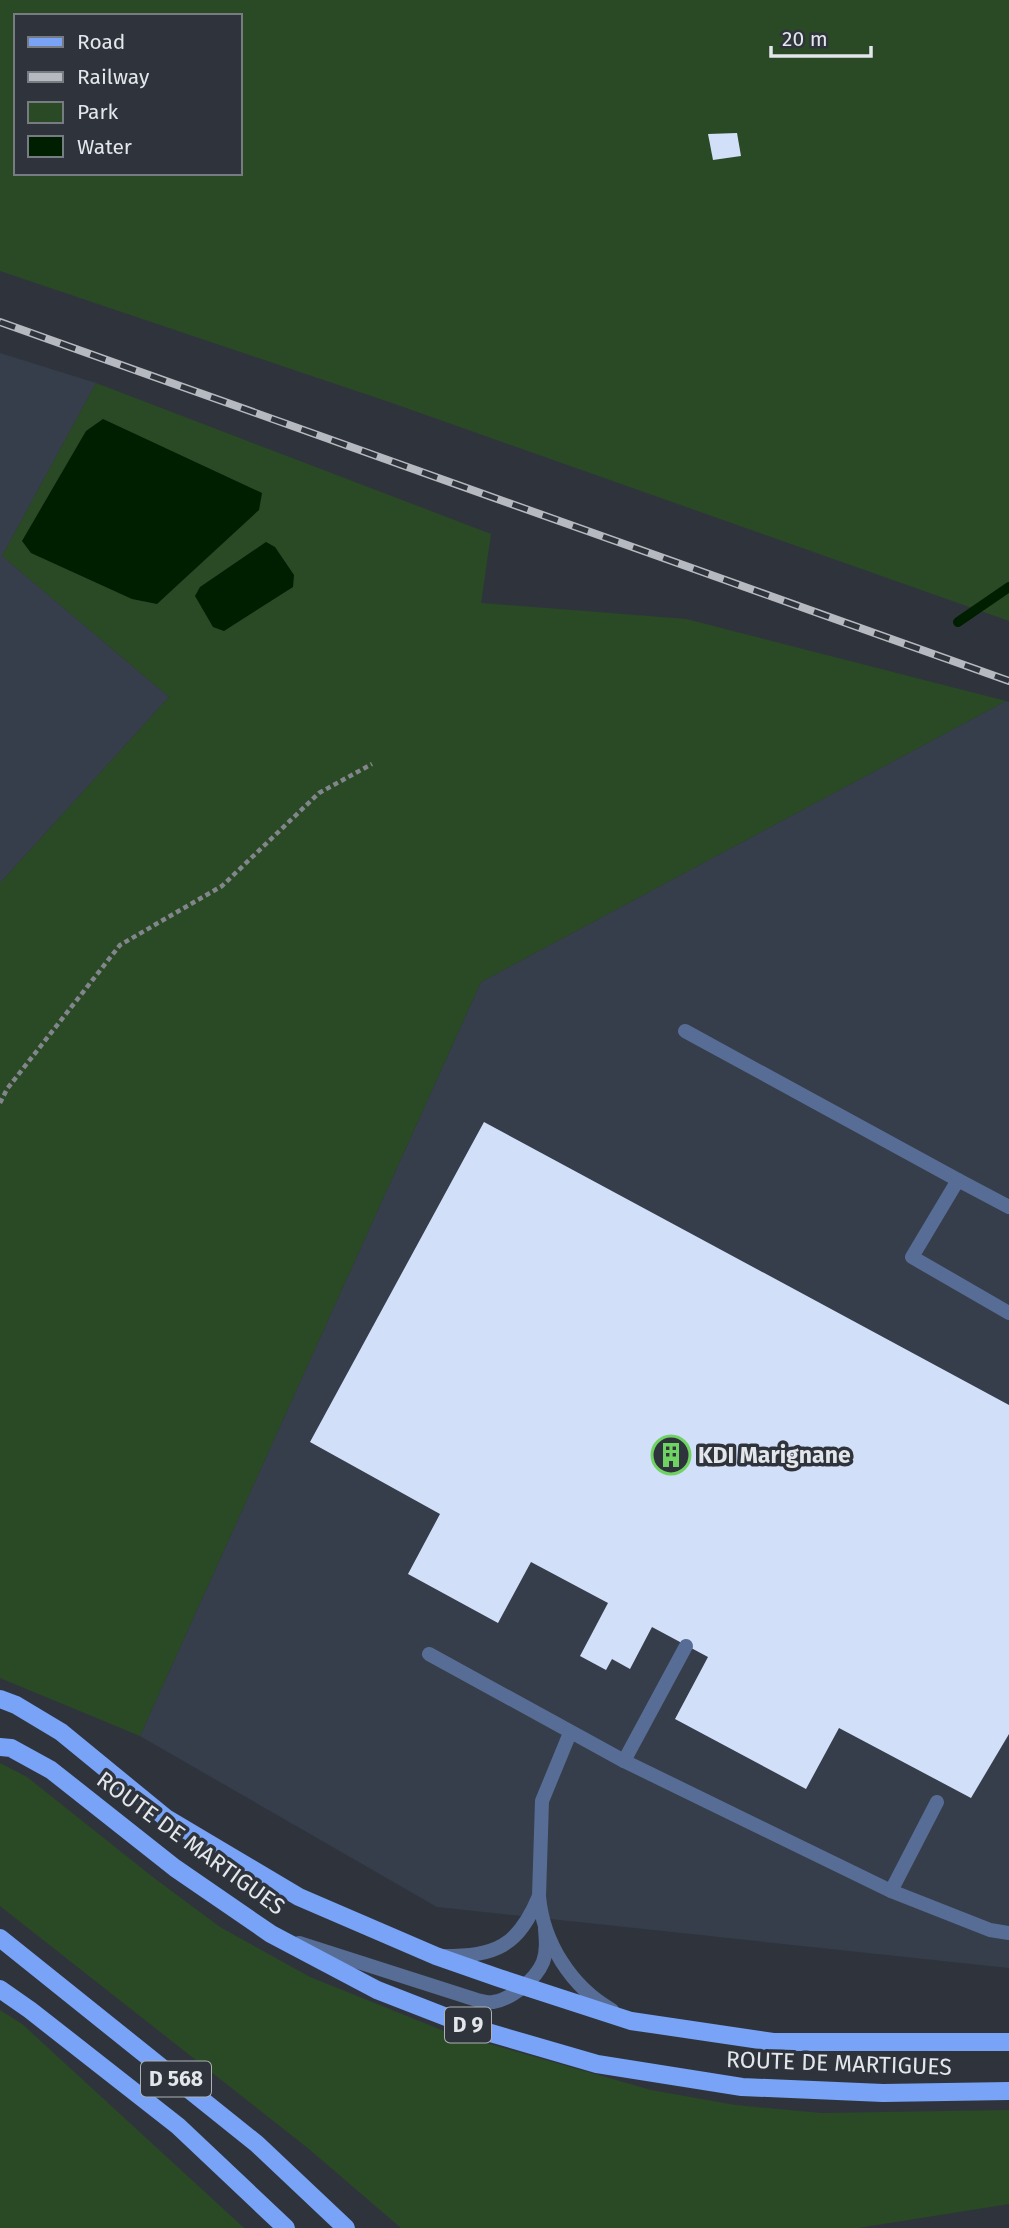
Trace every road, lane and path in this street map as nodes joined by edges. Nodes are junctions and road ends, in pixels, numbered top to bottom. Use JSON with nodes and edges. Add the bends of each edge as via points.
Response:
{"nodes":[{"id":1,"x":372,"y":764,"type":"dead end"},
{"id":2,"x":685,"y":1031,"type":"dead end"},
{"id":3,"x":0,"y":1103,"type":"edge"},
{"id":4,"x":958,"y":1180,"type":"junction"},
{"id":5,"x":1009,"y":1207,"type":"edge"},
{"id":6,"x":1009,"y":1313,"type":"edge"},
{"id":7,"x":686,"y":1646,"type":"dead end"},
{"id":8,"x":429,"y":1654,"type":"dead end"},
{"id":9,"x":0,"y":1699,"type":"edge"},
{"id":10,"x":570,"y":1733,"type":"junction"},
{"id":11,"x":0,"y":1746,"type":"edge"},
{"id":12,"x":624,"y":1761,"type":"junction"},
{"id":13,"x":937,"y":1802,"type":"dead end"},
{"id":14,"x":891,"y":1891,"type":"junction"},
{"id":15,"x":539,"y":1896,"type":"junction"},
{"id":16,"x":545,"y":1929,"type":"junction"},
{"id":17,"x":1009,"y":1933,"type":"edge"},
{"id":18,"x":271,"y":1934,"type":"junction"},
{"id":19,"x":0,"y":1938,"type":"edge"},
{"id":20,"x":436,"y":1955,"type":"junction"},
{"id":21,"x":523,"y":1986,"type":"junction"},
{"id":22,"x":0,"y":1989,"type":"edge"},
{"id":23,"x":631,"y":2021,"type":"junction"},
{"id":24,"x":1009,"y":2042,"type":"edge"},
{"id":25,"x":1009,"y":2091,"type":"edge"},
{"id":26,"x":285,"y":2228,"type":"edge"},
{"id":27,"x":346,"y":2228,"type":"edge"}],
"edges":[{"from":1,"to":3,"type":"path","via":[[319,793],[222,886],[120,945]]},
{"from":2,"to":4,"type":"lane"},
{"from":4,"to":5,"type":"lane"},
{"from":4,"to":6,"type":"lane","via":[[912,1257]]},
{"from":7,"to":12,"type":"lane"},
{"from":8,"to":10,"type":"lane"},
{"from":9,"to":20,"type":"main road","name":"ROUTE DE MARTIGUES","number":"D 9","via":[[61,1732],[166,1818],[288,1890]]},
{"from":10,"to":12,"type":"lane"},
{"from":10,"to":15,"type":"lane","via":[[542,1801]]},
{"from":11,"to":18,"type":"main road","name":"ROUTE DE MARTIGUES","number":"D 9","via":[[51,1770],[174,1868]]},
{"from":12,"to":14,"type":"lane"},
{"from":13,"to":14,"type":"lane"},
{"from":14,"to":17,"type":"lane","via":[[990,1930]]},
{"from":15,"to":16,"type":"lane"},
{"from":15,"to":20,"type":"lane","via":[[524,1927],[495,1951],[475,1956]]},
{"from":16,"to":21,"type":"lane","via":[[543,1961]]},
{"from":16,"to":23,"type":"lane","via":[[578,1984]]},
{"from":18,"to":21,"type":"lane","via":[[477,2000],[493,2002]]},
{"from":18,"to":25,"type":"main road","name":"ROUTE DE MARTIGUES","number":"D 9","via":[[377,1990],[477,2029],[597,2064],[743,2087],[883,2093]]},
{"from":19,"to":27,"type":"main road","number":"D 568","via":[[257,2144]]},
{"from":20,"to":21,"type":"main road","name":"ROUTE DE MARTIGUES","number":"D 9"},
{"from":21,"to":23,"type":"main road","name":"ROUTE DE MARTIGUES","number":"D 9"},
{"from":22,"to":26,"type":"main road","number":"D 568","via":[[178,2126]]},
{"from":23,"to":24,"type":"main road","name":"ROUTE DE MARTIGUES","number":"D 9","via":[[773,2042]]}]}
